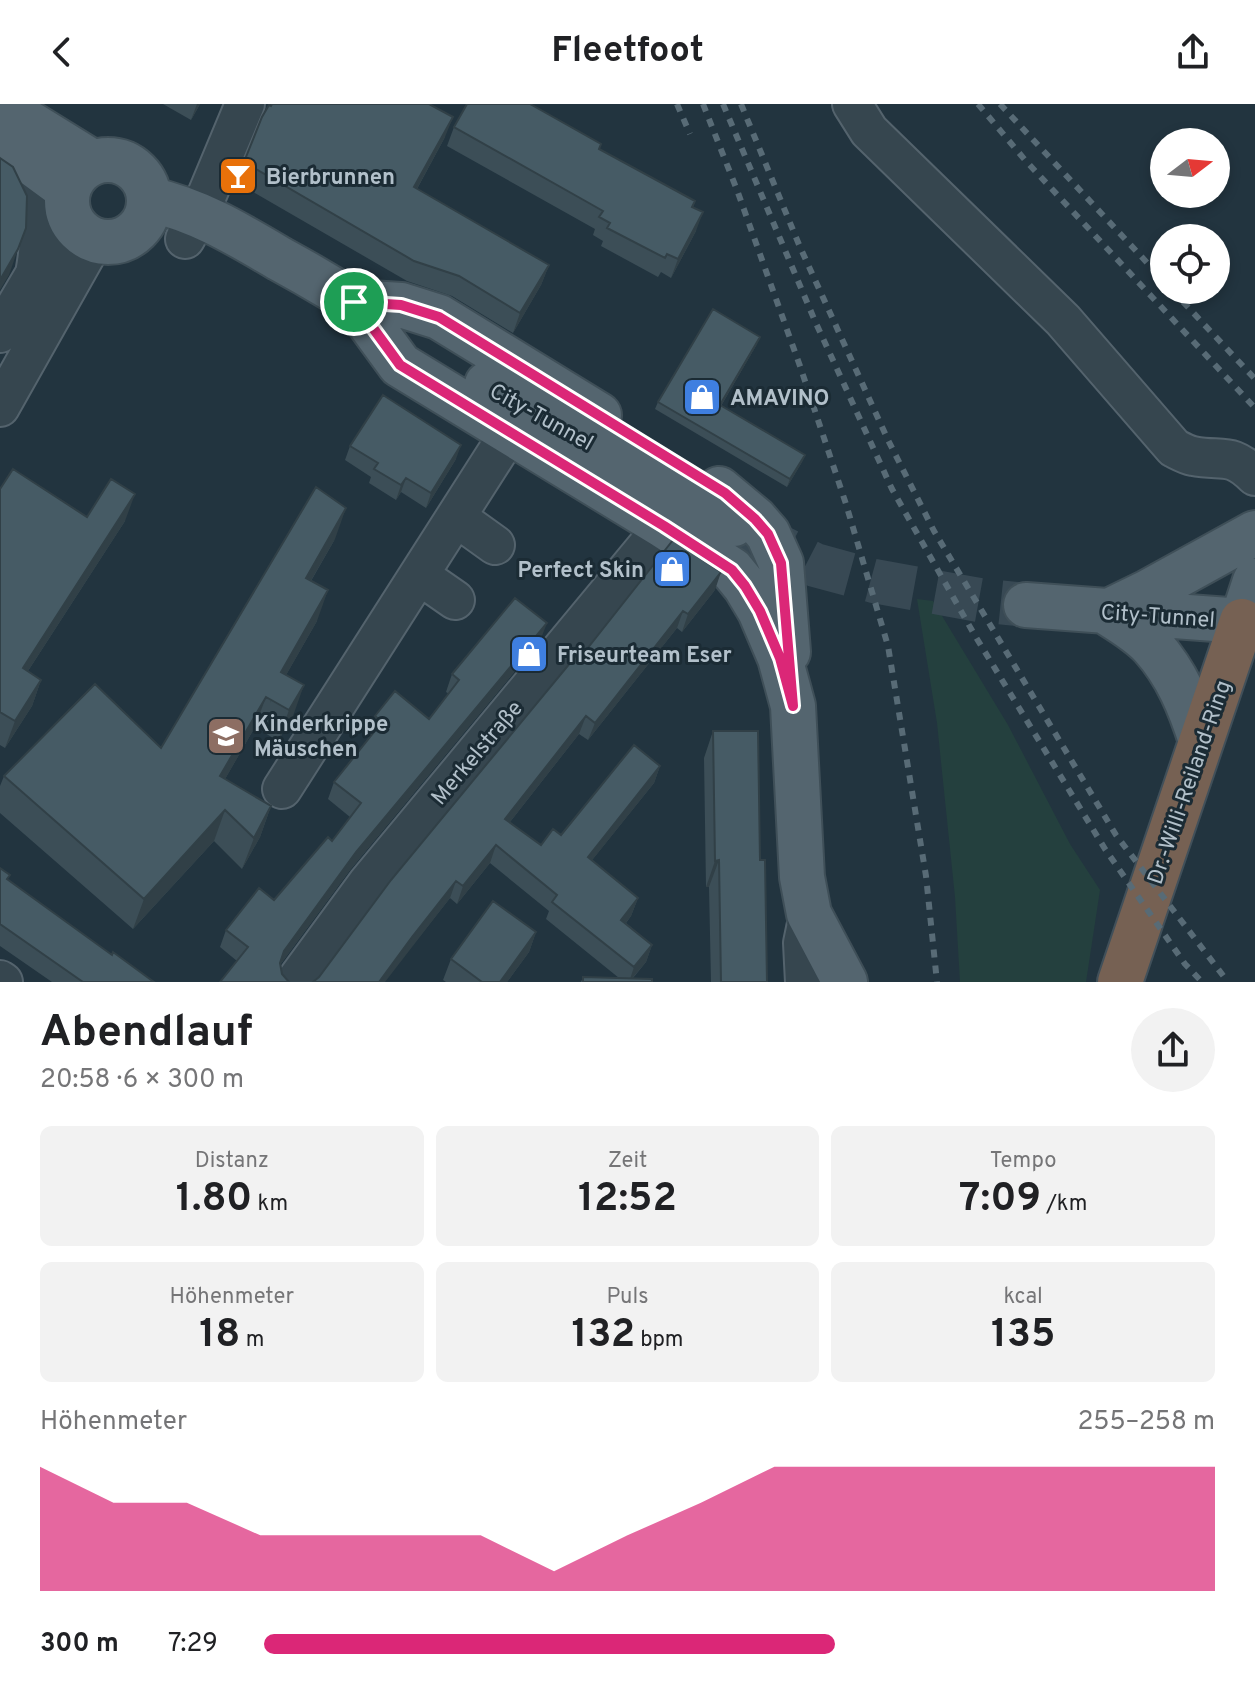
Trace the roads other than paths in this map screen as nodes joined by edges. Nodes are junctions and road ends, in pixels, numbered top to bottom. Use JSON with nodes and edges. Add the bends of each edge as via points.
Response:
{"nodes":[{"id":1,"x":245,"y":104,"type":"edge"},
{"id":2,"x":852,"y":104,"type":"edge"},
{"id":3,"x":0,"y":105,"type":"edge"},
{"id":4,"x":0,"y":147,"type":"edge"},
{"id":5,"x":101,"y":208,"type":"junction"},
{"id":6,"x":192,"y":226,"type":"junction"},
{"id":7,"x":35,"y":274,"type":"junction"},
{"id":8,"x":354,"y":302,"type":"junction"},
{"id":9,"x":0,"y":333,"type":"edge"},
{"id":10,"x":0,"y":407,"type":"edge"},
{"id":11,"x":510,"y":432,"type":"junction"},
{"id":12,"x":1255,"y":476,"type":"edge"},
{"id":13,"x":456,"y":517,"type":"junction"},
{"id":14,"x":664,"y":526,"type":"junction"},
{"id":15,"x":751,"y":529,"type":"junction"},
{"id":16,"x":1255,"y":533,"type":"edge"},
{"id":17,"x":495,"y":545,"type":"dead end"},
{"id":18,"x":732,"y":570,"type":"junction"},
{"id":19,"x":419,"y":575,"type":"junction"},
{"id":20,"x":455,"y":600,"type":"dead end"},
{"id":21,"x":1249,"y":601,"type":"edge"},
{"id":22,"x":1026,"y":605,"type":"tunnel mouth"},
{"id":23,"x":1106,"y":612,"type":"junction"},
{"id":24,"x":793,"y":706,"type":"junction"},
{"id":25,"x":1201,"y":741,"type":"junction"},
{"id":26,"x":282,"y":789,"type":"dead end"},
{"id":27,"x":809,"y":914,"type":"junction"},
{"id":28,"x":295,"y":982,"type":"edge"},
{"id":29,"x":805,"y":982,"type":"edge"},
{"id":30,"x":845,"y":982,"type":"edge"},
{"id":31,"x":1120,"y":982,"type":"edge"}],
"edges":[{"from":1,"to":6,"type":"street"},
{"from":2,"to":12,"type":"street","via":[[869,131],[1063,320],[1174,448],[1192,456],[1225,458]]},
{"from":3,"to":5,"type":"main road"},
{"from":4,"to":5,"type":"main road"},
{"from":4,"to":7,"type":"street","via":[[23,171],[40,215]]},
{"from":5,"to":6,"type":"main road"},
{"from":5,"to":7,"type":"street"},
{"from":5,"to":10,"type":"street"},
{"from":6,"to":8,"type":"main road","name":"City-Tunnel","via":[[281,259]]},
{"from":7,"to":9,"type":"street"},
{"from":8,"to":11,"type":"main road","via":[[400,365]]},
{"from":8,"to":15,"type":"main road","name":"City-Tunnel","via":[[419,346]]},
{"from":11,"to":13,"type":"street"},
{"from":11,"to":14,"type":"main road"},
{"from":13,"to":17,"type":"street"},
{"from":13,"to":19,"type":"street"},
{"from":14,"to":18,"type":"main road"},
{"from":14,"to":28,"type":"street","name":"Merkelstraße","via":[[367,884]]},
{"from":15,"to":18,"type":"main road","via":[[768,549],[764,559],[757,567]]},
{"from":15,"to":24,"type":"main road","via":[[781,563]]},
{"from":16,"to":23,"type":"main road"},
{"from":18,"to":24,"type":"main road","via":[[760,611]]},
{"from":19,"to":20,"type":"street"},
{"from":19,"to":26,"type":"street"},
{"from":21,"to":23,"type":"main road","name":"City-Tunnel"},
{"from":21,"to":25,"type":"highway","name":"Dr.-Willi-Reiland-Ring"},
{"from":22,"to":23,"type":"main road","name":"City-Tunnel"},
{"from":23,"to":25,"type":"main road","via":[[1135,631],[1165,664],[1191,708]]},
{"from":24,"to":27,"type":"main road","via":[[802,877]]},
{"from":25,"to":31,"type":"highway","name":"Dr.-Willi-Reiland-Ring"},
{"from":27,"to":29,"type":"street","via":[[803,943]]},
{"from":27,"to":30,"type":"main road"}]}
